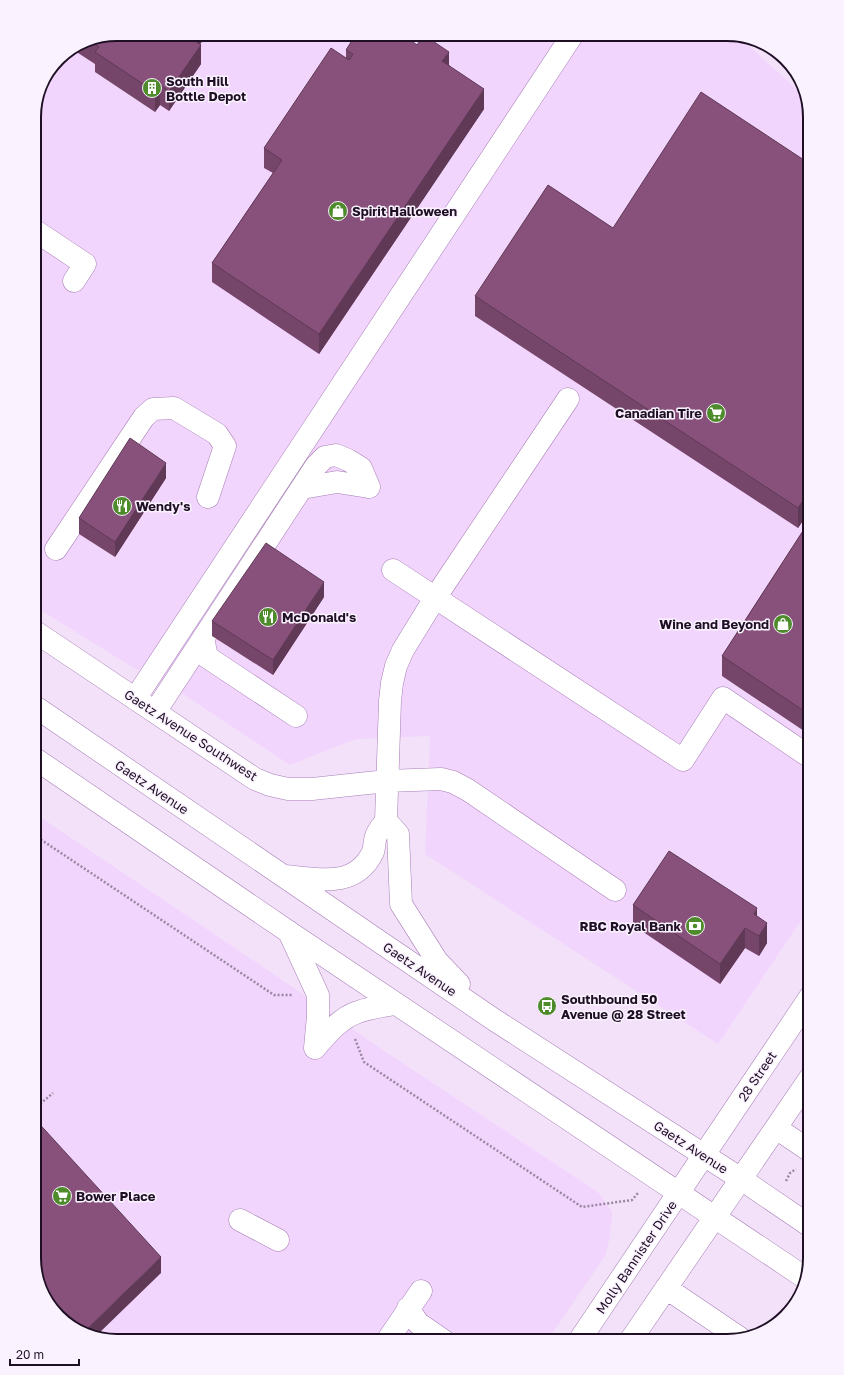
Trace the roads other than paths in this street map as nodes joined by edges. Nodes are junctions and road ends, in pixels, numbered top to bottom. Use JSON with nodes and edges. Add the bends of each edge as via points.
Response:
{"nodes":[{"id":1,"x":569,"y":41,"type":"edge"},
{"id":2,"x":41,"y":235,"type":"edge"},
{"id":3,"x":74,"y":281,"type":"dead end"},
{"id":4,"x":568,"y":399,"type":"dead end"},
{"id":5,"x":368,"y":488,"type":"dead end"},
{"id":6,"x":208,"y":497,"type":"dead end"},
{"id":7,"x":56,"y":549,"type":"dead end"},
{"id":8,"x":393,"y":570,"type":"dead end"},
{"id":9,"x":435,"y":598,"type":"junction"},
{"id":10,"x":41,"y":636,"type":"edge"},
{"id":11,"x":203,"y":638,"type":"junction"},
{"id":12,"x":135,"y":699,"type":"junction"},
{"id":13,"x":41,"y":711,"type":"edge"},
{"id":14,"x":155,"y":712,"type":"junction"},
{"id":15,"x":296,"y":716,"type":"dead end"},
{"id":16,"x":803,"y":752,"type":"edge"},
{"id":17,"x":41,"y":763,"type":"edge"},
{"id":18,"x":387,"y":781,"type":"junction"},
{"id":19,"x":386,"y":821,"type":"junction"},
{"id":20,"x":284,"y":876,"type":"junction"},
{"id":21,"x":615,"y":890,"type":"dead end"},
{"id":22,"x":288,"y":932,"type":"junction"},
{"id":23,"x":395,"y":1004,"type":"junction"},
{"id":24,"x":803,"y":1008,"type":"edge"},
{"id":25,"x":493,"y":1019,"type":"junction"},
{"id":26,"x":803,"y":1088,"type":"edge"},
{"id":27,"x":776,"y":1128,"type":"junction"},
{"id":28,"x":704,"y":1156,"type":"junction"},
{"id":29,"x":803,"y":1158,"type":"edge"},
{"id":30,"x":741,"y":1179,"type":"junction"},
{"id":31,"x":680,"y":1193,"type":"junction"},
{"id":32,"x":715,"y":1217,"type":"junction"},
{"id":33,"x":240,"y":1220,"type":"dead end"},
{"id":34,"x":803,"y":1221,"type":"edge"},
{"id":35,"x":278,"y":1240,"type":"dead end"},
{"id":36,"x":801,"y":1275,"type":"edge"},
{"id":37,"x":666,"y":1288,"type":"junction"},
{"id":38,"x":733,"y":1333,"type":"edge"},
{"id":39,"x":392,"y":1334,"type":"edge"},
{"id":40,"x":434,"y":1334,"type":"edge"},
{"id":41,"x":584,"y":1334,"type":"edge"},
{"id":42,"x":635,"y":1334,"type":"edge"}],
"edges":[{"from":1,"to":12,"type":"main road"},
{"from":2,"to":3,"type":"main road","via":[[85,264]]},
{"from":4,"to":9,"type":"main road"},
{"from":5,"to":11,"type":"main road","via":[[361,468],[336,455],[325,457],[316,466]]},
{"from":6,"to":7,"type":"main road","via":[[225,446],[217,434],[174,408],[153,409],[144,417]]},
{"from":8,"to":9,"type":"main road"},
{"from":9,"to":16,"type":"main road","via":[[683,760],[722,698]]},
{"from":9,"to":18,"type":"main road","via":[[396,666],[390,701]]},
{"from":10,"to":12,"type":"main road","name":"Gaetz Avenue Southwest"},
{"from":11,"to":14,"type":"main road"},
{"from":11,"to":15,"type":"main road","via":[[207,657]]},
{"from":12,"to":14,"type":"main road","name":"Gaetz Avenue Southwest"},
{"from":13,"to":20,"type":"main road","name":"Gaetz Avenue"},
{"from":14,"to":18,"type":"main road","name":"Gaetz Avenue Southwest","via":[[255,778],[270,785],[288,789],[312,789]]},
{"from":17,"to":22,"type":"main road"},
{"from":18,"to":19,"type":"main road"},
{"from":18,"to":21,"type":"main road","name":"Gaetz Avenue Southwest","via":[[453,782]]},
{"from":19,"to":20,"type":"main road","via":[[376,834],[374,850],[365,865],[355,873],[332,880]]},
{"from":19,"to":25,"type":"main road","via":[[398,834],[401,904],[437,962]]},
{"from":20,"to":25,"type":"main road","name":"Gaetz Avenue"},
{"from":22,"to":23,"type":"main road"},
{"from":22,"to":23,"type":"main road","via":[[318,995],[315,1048],[330,1030],[357,1012]]},
{"from":23,"to":31,"type":"main road"},
{"from":24,"to":28,"type":"main road","name":"28 Street"},
{"from":25,"to":28,"type":"main road","name":"Gaetz Avenue"},
{"from":26,"to":27,"type":"main road"},
{"from":27,"to":29,"type":"main road"},
{"from":27,"to":30,"type":"main road"},
{"from":28,"to":30,"type":"main road","name":"Gaetz Avenue"},
{"from":28,"to":31,"type":"main road","name":"28 Street"},
{"from":30,"to":32,"type":"main road"},
{"from":30,"to":34,"type":"main road","name":"Gaetz Avenue"},
{"from":31,"to":32,"type":"main road"},
{"from":31,"to":41,"type":"main road","name":"Molly Bannister Drive"},
{"from":32,"to":36,"type":"main road"},
{"from":32,"to":37,"type":"main road"},
{"from":33,"to":35,"type":"main road"},
{"from":37,"to":38,"type":"main road"},
{"from":37,"to":42,"type":"main road"},
{"from":39,"to":40,"type":"main road","via":[[414,1299],[418,1323]]}]}
